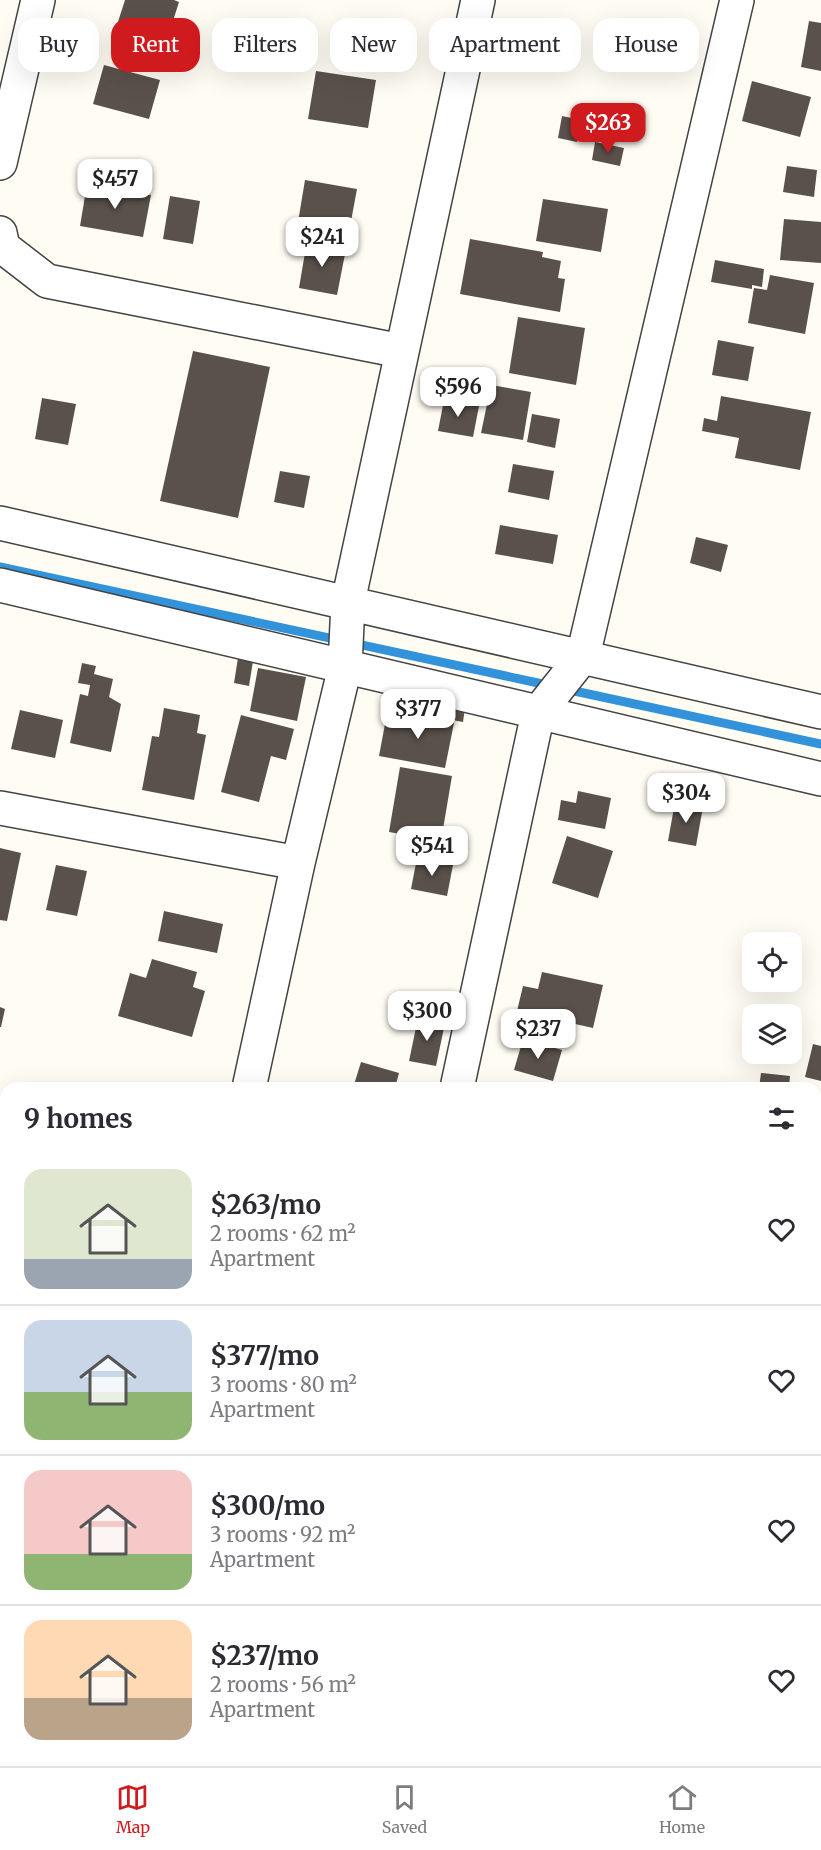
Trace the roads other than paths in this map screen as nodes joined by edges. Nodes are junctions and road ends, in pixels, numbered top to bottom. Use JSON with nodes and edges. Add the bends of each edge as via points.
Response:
{"nodes":[{"id":1,"x":38,"y":0,"type":"edge"},
{"id":2,"x":478,"y":0,"type":"edge"},
{"id":3,"x":737,"y":0,"type":"edge"},
{"id":4,"x":0,"y":163,"type":"edge"},
{"id":5,"x":0,"y":233,"type":"edge"},
{"id":6,"x":401,"y":351,"type":"junction"},
{"id":7,"x":0,"y":523,"type":"edge"},
{"id":8,"x":0,"y":585,"type":"edge"},
{"id":9,"x":348,"y":602,"type":"junction"},
{"id":10,"x":583,"y":656,"type":"junction"},
{"id":11,"x":345,"y":667,"type":"junction"},
{"id":12,"x":821,"y":712,"type":"edge"},
{"id":13,"x":538,"y":713,"type":"junction"},
{"id":14,"x":821,"y":779,"type":"edge"},
{"id":15,"x":0,"y":808,"type":"edge"},
{"id":16,"x":298,"y":863,"type":"junction"},
{"id":17,"x":250,"y":1082,"type":"edge"},
{"id":18,"x":458,"y":1082,"type":"edge"}],
"edges":[{"from":1,"to":4,"type":"street"},
{"from":2,"to":6,"type":"street"},
{"from":3,"to":10,"type":"street"},
{"from":5,"to":6,"type":"street","via":[[3,247],[47,281]]},
{"from":6,"to":9,"type":"street"},
{"from":7,"to":9,"type":"street"},
{"from":8,"to":11,"type":"street"},
{"from":9,"to":10,"type":"street"},
{"from":9,"to":11,"type":"street"},
{"from":10,"to":12,"type":"street"},
{"from":10,"to":13,"type":"street"},
{"from":11,"to":13,"type":"street"},
{"from":11,"to":16,"type":"street"},
{"from":13,"to":14,"type":"street"},
{"from":13,"to":18,"type":"street"},
{"from":15,"to":16,"type":"street"},
{"from":16,"to":17,"type":"street"}]}
